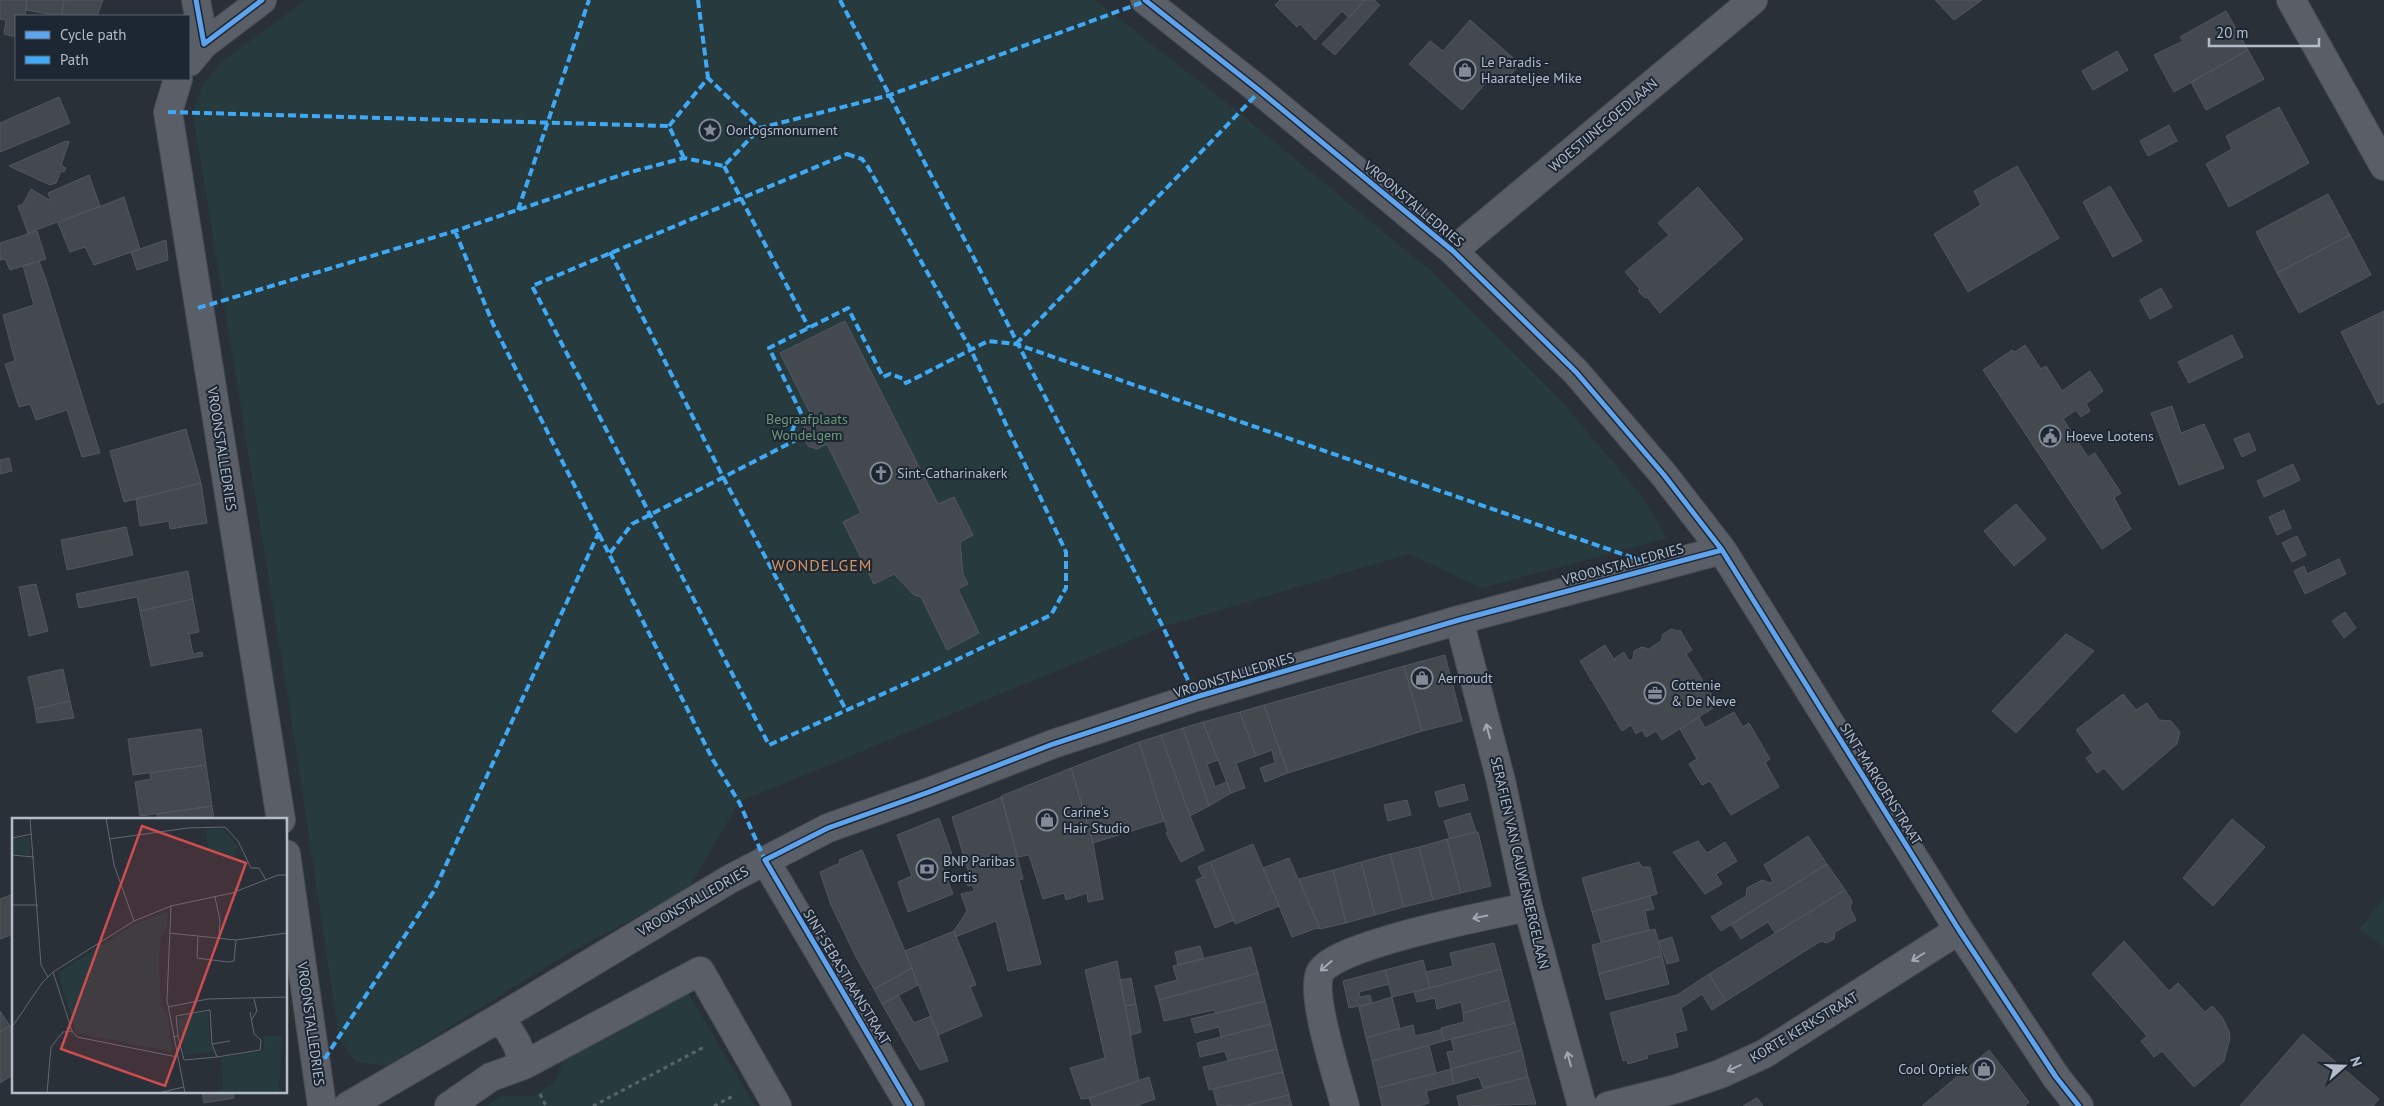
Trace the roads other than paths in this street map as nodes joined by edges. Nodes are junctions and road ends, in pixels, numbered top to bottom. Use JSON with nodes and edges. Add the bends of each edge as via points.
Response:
{"nodes":[{"id":1,"x":196,"y":0,"type":"edge"},
{"id":2,"x":262,"y":0,"type":"edge"},
{"id":3,"x":1145,"y":0,"type":"edge"},
{"id":4,"x":1753,"y":0,"type":"edge"},
{"id":5,"x":2291,"y":0,"type":"edge"},
{"id":6,"x":196,"y":53,"type":"edge"},
{"id":7,"x":178,"y":80,"type":"edge"},
{"id":8,"x":2384,"y":166,"type":"edge"},
{"id":9,"x":1453,"y":251,"type":"junction"},
{"id":10,"x":1664,"y":475,"type":"joint"},
{"id":11,"x":1722,"y":550,"type":"junction"},
{"id":12,"x":1459,"y":620,"type":"junction"},
{"id":13,"x":281,"y":818,"type":"edge"},
{"id":14,"x":765,"y":860,"type":"junction"},
{"id":15,"x":288,"y":868,"type":"edge"},
{"id":16,"x":1528,"y":907,"type":"junction"},
{"id":17,"x":1959,"y":930,"type":"junction"},
{"id":18,"x":501,"y":1018,"type":"junction"},
{"id":19,"x":524,"y":1065,"type":"junction"},
{"id":20,"x":322,"y":1106,"type":"edge"},
{"id":21,"x":348,"y":1106,"type":"edge"},
{"id":22,"x":449,"y":1106,"type":"edge"},
{"id":23,"x":777,"y":1106,"type":"edge"},
{"id":24,"x":910,"y":1106,"type":"edge"},
{"id":25,"x":1345,"y":1106,"type":"edge"},
{"id":26,"x":1582,"y":1106,"type":"edge"},
{"id":27,"x":1608,"y":1106,"type":"edge"},
{"id":28,"x":2080,"y":1106,"type":"edge"}],
"edges":[{"from":1,"to":6,"type":"street"},
{"from":2,"to":6,"type":"street"},
{"from":3,"to":9,"type":"street","name":"VROONSTALLEDRIES"},
{"from":4,"to":9,"type":"street","name":"WOESTIJNEGOEDLAAN"},
{"from":5,"to":8,"type":"street"},
{"from":7,"to":13,"type":"street","name":"VROONSTALLEDRIES","via":[[168,112]]},
{"from":9,"to":10,"type":"street","name":"VROONSTALLEDRIES","via":[[1576,372]]},
{"from":10,"to":11,"type":"street","name":"SINT-MARKOENSTRAAT"},
{"from":11,"to":12,"type":"street","name":"VROONSTALLEDRIES"},
{"from":11,"to":17,"type":"street","name":"SINT-MARKOENSTRAAT"},
{"from":12,"to":14,"type":"street","name":"VROONSTALLEDRIES","via":[[1196,697],[1053,744],[828,828]]},
{"from":16,"to":12,"type":"street","name":"SERAFIEN VAN CAUWENBERGELAAN","one_way":true,"via":[[1501,782]]},
{"from":14,"to":18,"type":"street","name":"VROONSTALLEDRIES"},
{"from":14,"to":24,"type":"street","name":"SINT-SEBASTIAANSTRAAT"},
{"from":15,"to":20,"type":"street","name":"VROONSTALLEDRIES"},
{"from":16,"to":25,"type":"street","one_way":true,"via":[[1436,927],[1350,952],[1332,960],[1320,971],[1317,988],[1320,1009]]},
{"from":26,"to":16,"type":"street","name":"SERAFIEN VAN CAUWENBERGELAAN","one_way":true},
{"from":17,"to":27,"type":"street","name":"KORTE KERKSTRAAT","one_way":true,"via":[[1764,1054],[1676,1089]]},
{"from":17,"to":28,"type":"street","name":"SINT-MARKOENSTRAAT","via":[[2056,1077]]},
{"from":18,"to":19,"type":"street","via":[[517,1044]]},
{"from":18,"to":21,"type":"street","name":"VROONSTALLEDRIES"},
{"from":19,"to":22,"type":"street","via":[[491,1077]]},
{"from":19,"to":23,"type":"street","via":[[700,971]]}]}
